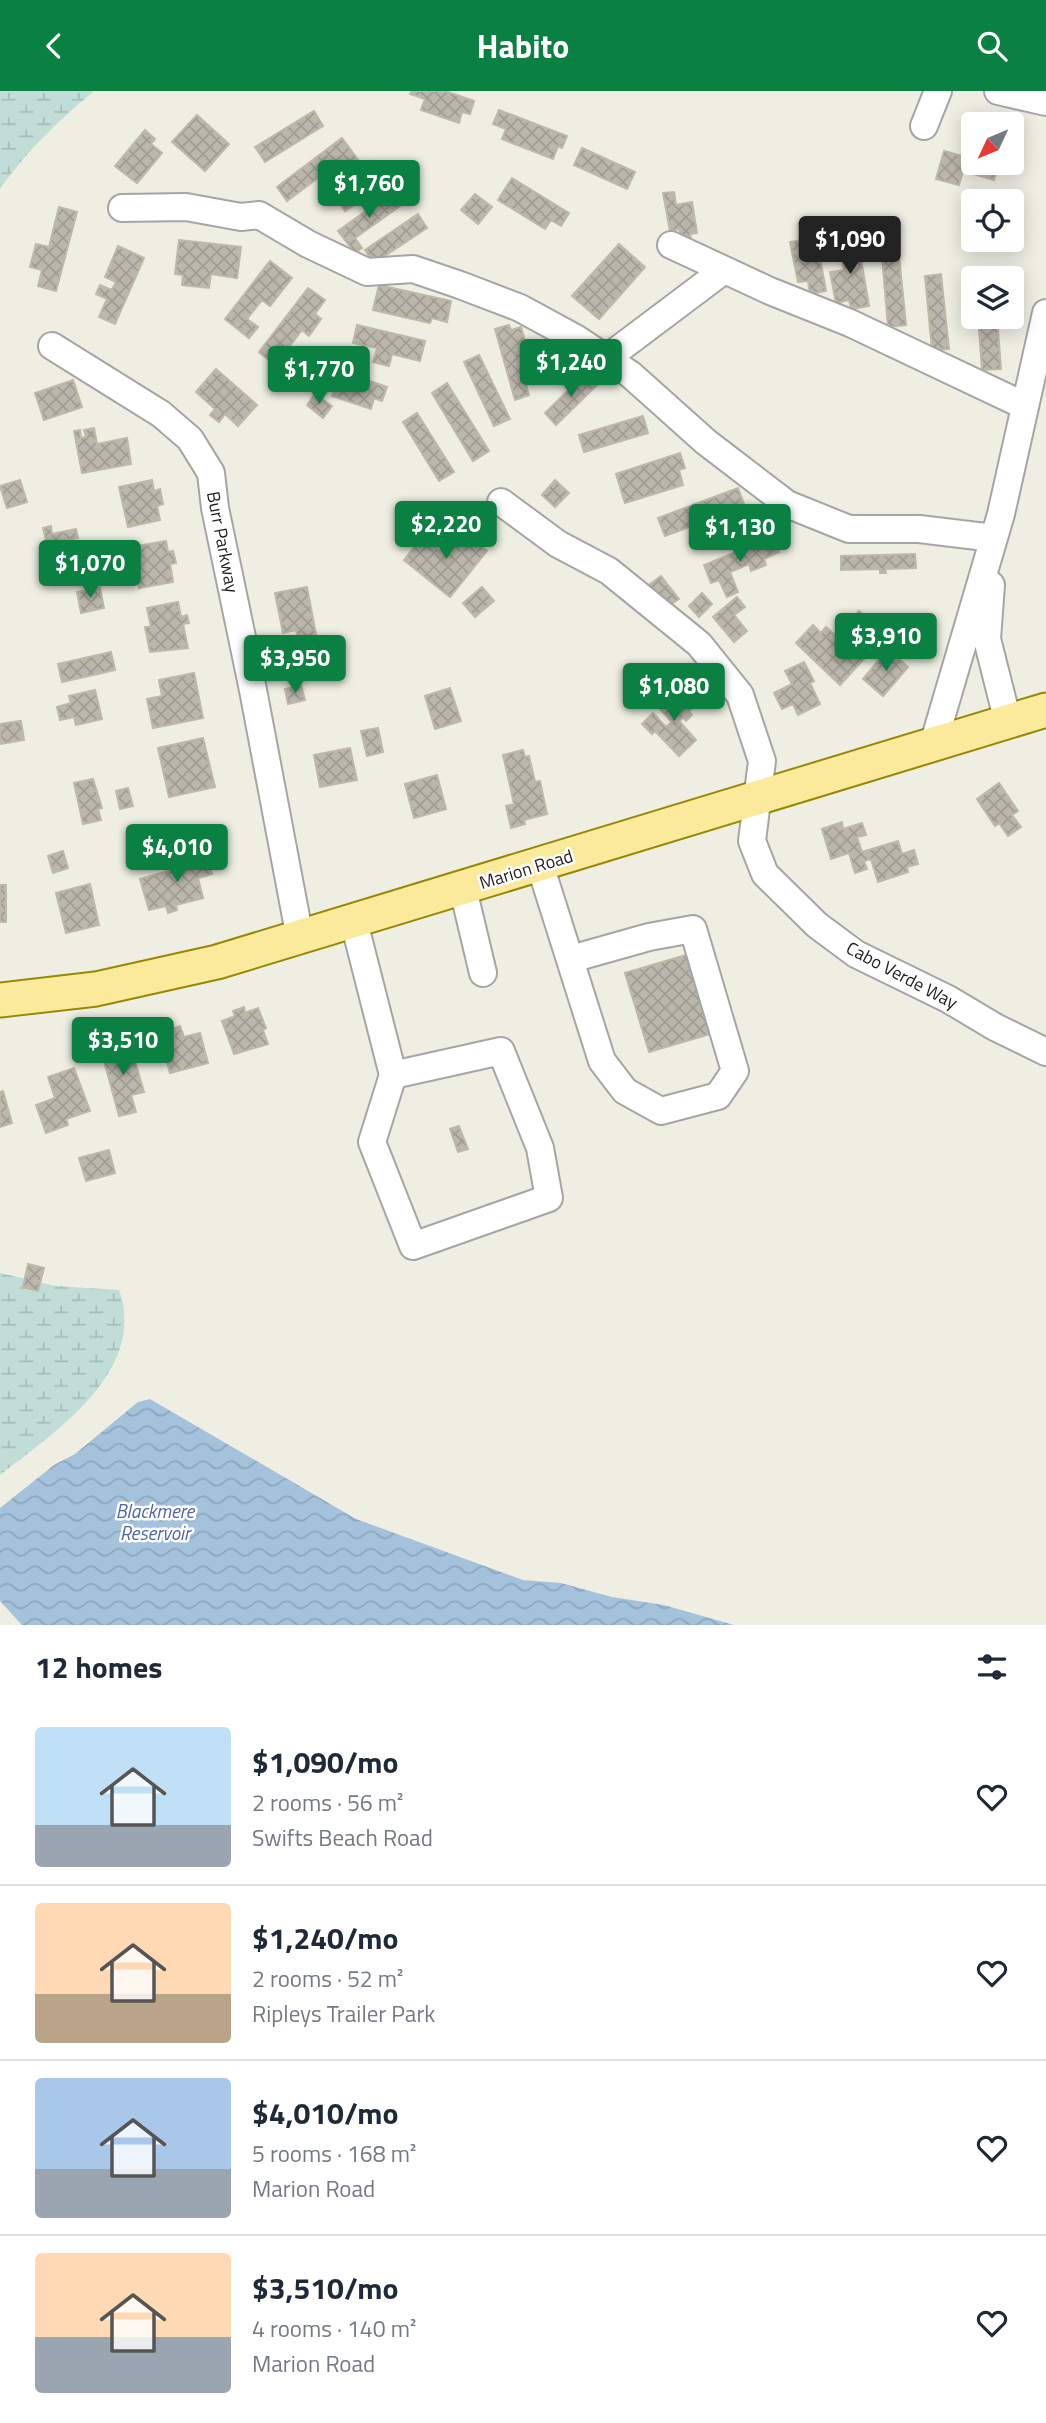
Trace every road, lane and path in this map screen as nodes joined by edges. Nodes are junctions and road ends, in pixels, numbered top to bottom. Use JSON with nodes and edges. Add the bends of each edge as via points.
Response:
{"nodes":[{"id":1,"x":938,"y":91,"type":"edge"},
{"id":2,"x":998,"y":91,"type":"edge"},
{"id":3,"x":1046,"y":101,"type":"edge"},
{"id":4,"x":924,"y":126,"type":"dead end"},
{"id":5,"x":122,"y":208,"type":"dead end"},
{"id":6,"x":671,"y":245,"type":"dead end"},
{"id":7,"x":724,"y":269,"type":"junction"},
{"id":8,"x":1046,"y":313,"type":"edge"},
{"id":9,"x":52,"y":345,"type":"dead end"},
{"id":10,"x":607,"y":358,"type":"junction"},
{"id":11,"x":1025,"y":406,"type":"junction"},
{"id":12,"x":501,"y":502,"type":"dead end"},
{"id":13,"x":994,"y":538,"type":"junction"},
{"id":14,"x":1046,"y":711,"type":"edge"},
{"id":15,"x":1008,"y":722,"type":"junction"},
{"id":16,"x":933,"y":745,"type":"junction"},
{"id":17,"x":757,"y":798,"type":"junction"},
{"id":18,"x":540,"y":865,"type":"junction"},
{"id":19,"x":463,"y":888,"type":"junction"},
{"id":20,"x":354,"y":922,"type":"junction"},
{"id":21,"x":300,"y":938,"type":"junction"},
{"id":22,"x":575,"y":971,"type":"junction"},
{"id":23,"x":483,"y":973,"type":"dead end"},
{"id":24,"x":0,"y":1000,"type":"edge"},
{"id":25,"x":1046,"y":1052,"type":"edge"},
{"id":26,"x":393,"y":1075,"type":"junction"}],
"edges":[{"from":1,"to":4,"type":"street"},
{"from":2,"to":3,"type":"street"},
{"from":5,"to":10,"type":"street","via":[[186,207],[241,217],[259,215],[367,272],[413,269],[520,308]]},
{"from":6,"to":7,"type":"street"},
{"from":7,"to":10,"type":"street"},
{"from":7,"to":11,"type":"street"},
{"from":8,"to":11,"type":"street"},
{"from":9,"to":21,"type":"street","name":"Burr Parkway","via":[[161,414],[190,439],[211,474]]},
{"from":10,"to":13,"type":"street","via":[[787,504],[849,529],[919,529]]},
{"from":11,"to":13,"type":"street"},
{"from":12,"to":17,"type":"street","name":"Cabo Verde Way","via":[[558,544],[609,571],[699,644],[740,695],[762,761]]},
{"from":13,"to":15,"type":"street","via":[[987,639]]},
{"from":13,"to":16,"type":"street"},
{"from":14,"to":15,"type":"main road","name":"Marion Road"},
{"from":15,"to":16,"type":"main road","name":"Marion Road"},
{"from":16,"to":17,"type":"main road","name":"Marion Road"},
{"from":17,"to":18,"type":"main road","name":"Marion Road"},
{"from":17,"to":25,"type":"street","name":"Cabo Verde Way","via":[[752,841],[765,873],[817,925],[856,954]]},
{"from":18,"to":19,"type":"main road","name":"Marion Road"},
{"from":18,"to":22,"type":"street"},
{"from":19,"to":20,"type":"main road","name":"Marion Road"},
{"from":19,"to":23,"type":"street"},
{"from":20,"to":21,"type":"main road","name":"Marion Road"},
{"from":20,"to":26,"type":"street"},
{"from":21,"to":24,"type":"main road","name":"Marion Road","via":[[96,989]]},
{"from":22,"to":22,"type":"street","via":[[602,1061],[625,1091],[661,1111],[718,1096],[735,1071],[693,929],[649,937]]},
{"from":26,"to":26,"type":"street","via":[[501,1051],[540,1148],[549,1198],[413,1246],[372,1142]]}]}
